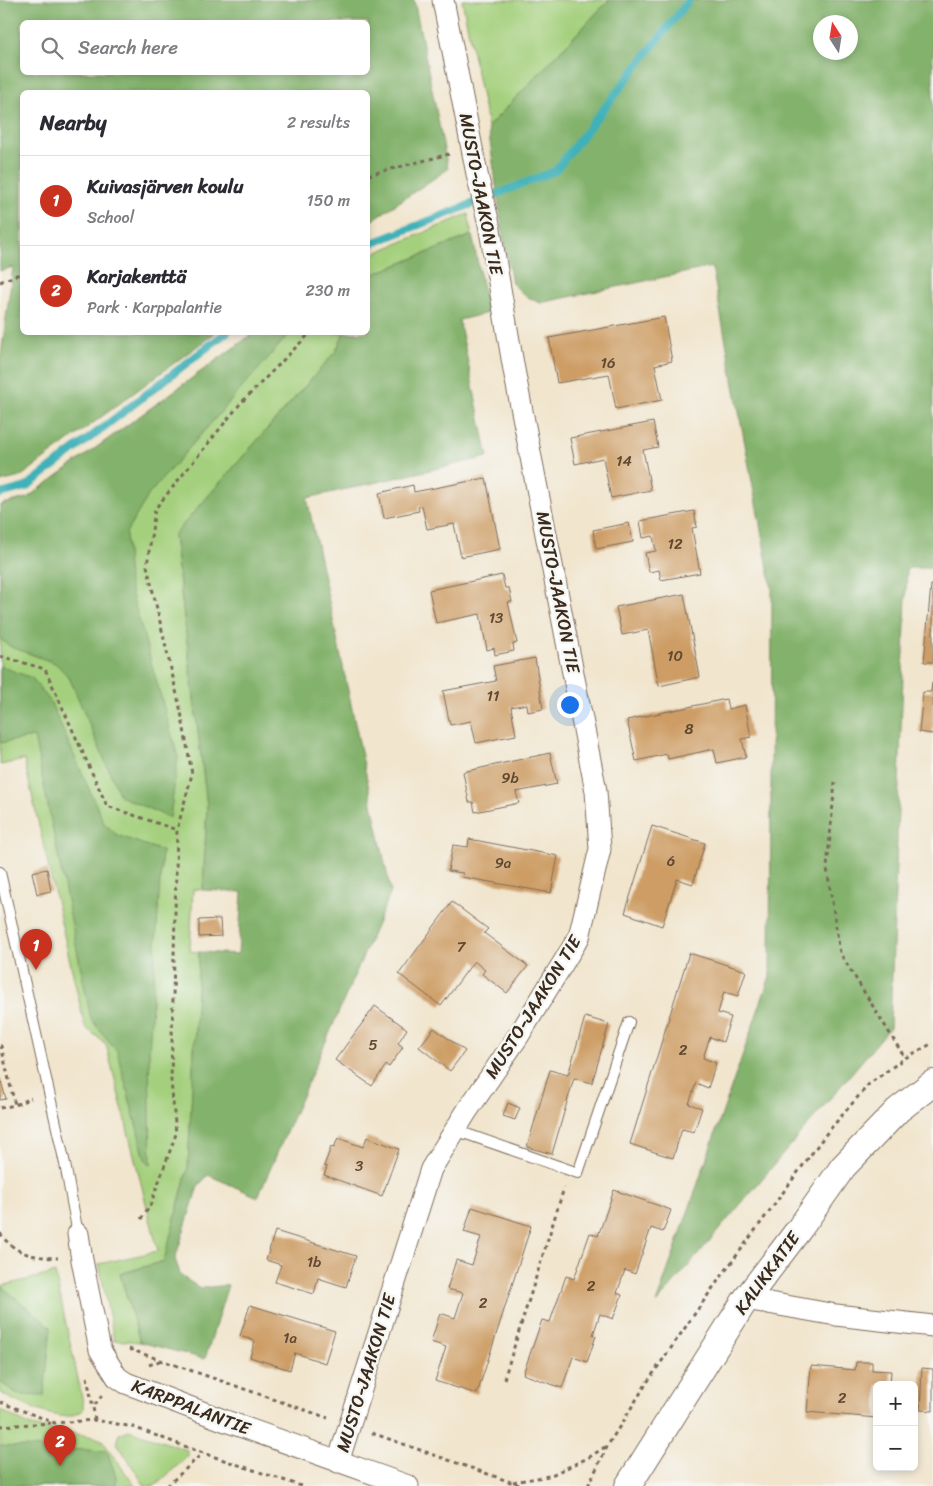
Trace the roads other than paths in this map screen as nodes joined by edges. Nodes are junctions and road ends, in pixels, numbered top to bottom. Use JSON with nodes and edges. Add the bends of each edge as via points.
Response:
{"nodes":[{"id":1,"x":443,"y":0,"type":"edge"},
{"id":2,"x":0,"y":872,"type":"edge"},
{"id":3,"x":629,"y":1022,"type":"dead end"},
{"id":4,"x":933,"y":1083,"type":"edge"},
{"id":5,"x":455,"y":1130,"type":"junction"},
{"id":6,"x":78,"y":1234,"type":"joint"},
{"id":7,"x":746,"y":1299,"type":"junction"},
{"id":8,"x":933,"y":1326,"type":"edge"},
{"id":9,"x":338,"y":1462,"type":"junction"},
{"id":10,"x":408,"y":1486,"type":"edge"},
{"id":11,"x":628,"y":1486,"type":"edge"}],
"edges":[{"from":1,"to":5,"type":"street","name":"MUSTO-JAAKON TIE","via":[[489,224],[514,370],[596,791],[600,849],[579,937]]},
{"from":2,"to":6,"type":"lane"},
{"from":3,"to":5,"type":"lane","via":[[578,1173]]},
{"from":4,"to":7,"type":"street","name":"KALIKKATIE","via":[[898,1110],[843,1167]]},
{"from":5,"to":9,"type":"street","name":"MUSTO-JAAKON TIE","via":[[431,1169]]},
{"from":6,"to":9,"type":"street","name":"KARPPALANTIE","via":[[100,1350],[116,1377]]},
{"from":7,"to":8,"type":"street","via":[[836,1315]]},
{"from":7,"to":11,"type":"street","name":"KALIKKATIE"},
{"from":9,"to":10,"type":"street","name":"KARPPALANTIE"}]}
